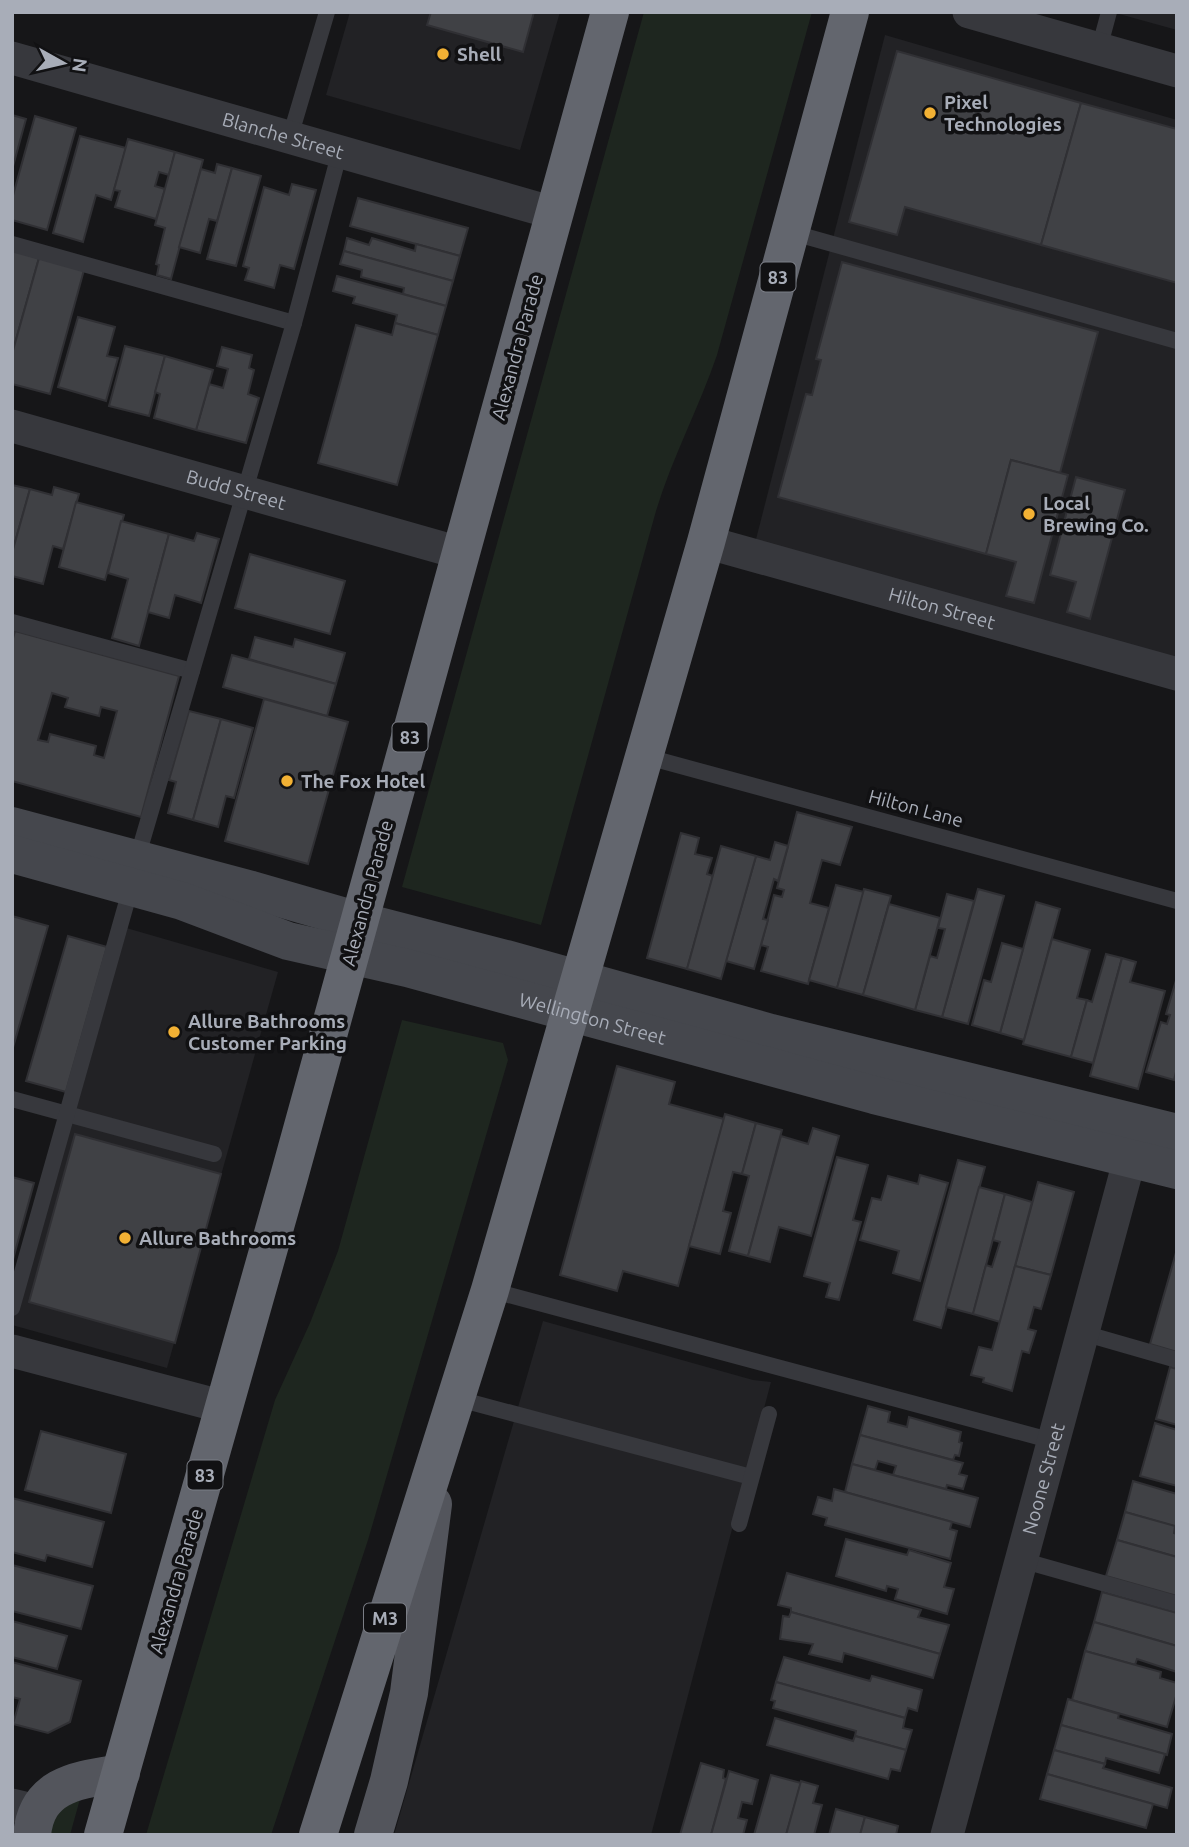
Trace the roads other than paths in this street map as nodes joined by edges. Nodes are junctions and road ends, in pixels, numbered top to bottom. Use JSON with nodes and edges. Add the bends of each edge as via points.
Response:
{"nodes":[{"id":1,"x":327,"y":12,"type":"edge"},
{"id":2,"x":610,"y":12,"type":"edge"},
{"id":3,"x":850,"y":12,"type":"edge"},
{"id":4,"x":969,"y":12,"type":"edge"},
{"id":5,"x":1109,"y":12,"type":"edge"},
{"id":6,"x":1099,"y":49,"type":"junction"},
{"id":7,"x":12,"y":58,"type":"edge"},
{"id":8,"x":1177,"y":71,"type":"edge"},
{"id":9,"x":290,"y":137,"type":"junction"},
{"id":10,"x":340,"y":151,"type":"junction"},
{"id":11,"x":554,"y":213,"type":"junction"},
{"id":12,"x":790,"y":232,"type":"junction"},
{"id":13,"x":12,"y":244,"type":"edge"},
{"id":14,"x":294,"y":323,"type":"junction"},
{"id":15,"x":1177,"y":341,"type":"edge"},
{"id":16,"x":12,"y":426,"type":"edge"},
{"id":17,"x":245,"y":491,"type":"junction"},
{"id":18,"x":706,"y":542,"type":"junction"},
{"id":19,"x":460,"y":553,"type":"junction"},
{"id":20,"x":12,"y":622,"type":"edge"},
{"id":21,"x":192,"y":671,"type":"junction"},
{"id":22,"x":1177,"y":674,"type":"edge"},
{"id":23,"x":644,"y":756,"type":"junction"},
{"id":24,"x":12,"y":826,"type":"edge"},
{"id":25,"x":12,"y":854,"type":"edge"},
{"id":26,"x":134,"y":873,"type":"junction"},
{"id":27,"x":1177,"y":901,"type":"edge"},
{"id":28,"x":355,"y":938,"type":"junction"},
{"id":29,"x":574,"y":996,"type":"junction"},
{"id":30,"x":12,"y":1099,"type":"edge"},
{"id":31,"x":68,"y":1114,"type":"junction"},
{"id":32,"x":1177,"y":1133,"type":"edge"},
{"id":33,"x":1135,"y":1140,"type":"junction"},
{"id":34,"x":214,"y":1154,"type":"dead end"},
{"id":35,"x":1177,"y":1170,"type":"edge"},
{"id":36,"x":489,"y":1290,"type":"junction"},
{"id":37,"x":12,"y":1308,"type":"edge"},
{"id":38,"x":1083,"y":1333,"type":"junction"},
{"id":39,"x":12,"y":1351,"type":"edge"},
{"id":40,"x":1177,"y":1360,"type":"edge"},
{"id":41,"x":455,"y":1398,"type":"junction"},
{"id":42,"x":224,"y":1407,"type":"junction"},
{"id":43,"x":769,"y":1414,"type":"dead end"},
{"id":44,"x":441,"y":1440,"type":"junction"},
{"id":45,"x":1054,"y":1441,"type":"junction"},
{"id":46,"x":751,"y":1477,"type":"junction"},
{"id":47,"x":739,"y":1524,"type":"dead end"},
{"id":48,"x":1021,"y":1560,"type":"junction"},
{"id":49,"x":1177,"y":1604,"type":"edge"},
{"id":50,"x":121,"y":1773,"type":"junction"},
{"id":51,"x":27,"y":1817,"type":"edge"},
{"id":52,"x":103,"y":1835,"type":"edge"},
{"id":53,"x":318,"y":1835,"type":"edge"},
{"id":54,"x":373,"y":1835,"type":"edge"},
{"id":55,"x":947,"y":1835,"type":"edge"}],
"edges":[{"from":1,"to":9,"type":"lane"},
{"from":2,"to":11,"type":"highway","name":"Alexandra Parade","number":"83"},
{"from":3,"to":12,"type":"highway","number":"83"},
{"from":4,"to":6,"type":"street"},
{"from":5,"to":6,"type":"lane"},
{"from":6,"to":8,"type":"street"},
{"from":7,"to":9,"type":"street","name":"Blanche Street"},
{"from":9,"to":10,"type":"street","name":"Blanche Street"},
{"from":10,"to":11,"type":"street","name":"Blanche Street"},
{"from":10,"to":14,"type":"lane"},
{"from":11,"to":19,"type":"highway","name":"Alexandra Parade","number":"83"},
{"from":12,"to":15,"type":"lane"},
{"from":12,"to":18,"type":"highway","number":"83"},
{"from":13,"to":14,"type":"lane"},
{"from":14,"to":17,"type":"lane"},
{"from":16,"to":17,"type":"street","name":"Budd Street"},
{"from":17,"to":19,"type":"street","name":"Budd Street"},
{"from":17,"to":21,"type":"lane"},
{"from":18,"to":22,"type":"street","name":"Hilton Street"},
{"from":18,"to":23,"type":"highway","number":"83"},
{"from":19,"to":28,"type":"highway","name":"Alexandra Parade","number":"83"},
{"from":20,"to":21,"type":"lane"},
{"from":21,"to":26,"type":"lane"},
{"from":23,"to":27,"type":"lane","name":"Hilton Lane"},
{"from":23,"to":29,"type":"highway","number":"83"},
{"from":24,"to":26,"type":"street","name":"Wellington Street"},
{"from":25,"to":26,"type":"street","name":"Wellington Street"},
{"from":26,"to":28,"type":"street","name":"Wellington Street"},
{"from":26,"to":31,"type":"lane"},
{"from":28,"to":29,"type":"street","name":"Wellington Street"},
{"from":28,"to":42,"type":"highway","name":"Alexandra Parade","number":"83"},
{"from":29,"to":33,"type":"street","name":"Wellington Street","via":[[860,1091]]},
{"from":29,"to":36,"type":"highway","number":"83"},
{"from":30,"to":31,"type":"lane"},
{"from":31,"to":34,"type":"lane"},
{"from":31,"to":37,"type":"lane"},
{"from":32,"to":33,"type":"street","name":"Wellington Street"},
{"from":33,"to":35,"type":"street","name":"Wellington Street"},
{"from":33,"to":38,"type":"street","name":"Noone Street"},
{"from":36,"to":41,"type":"highway","number":"83"},
{"from":36,"to":45,"type":"lane"},
{"from":38,"to":40,"type":"lane"},
{"from":38,"to":45,"type":"street","name":"Noone Street"},
{"from":39,"to":42,"type":"street"},
{"from":41,"to":44,"type":"highway","number":"83"},
{"from":41,"to":46,"type":"lane"},
{"from":42,"to":50,"type":"highway","name":"Alexandra Parade","number":"83"},
{"from":43,"to":46,"type":"lane"},
{"from":44,"to":53,"type":"highway","number":"M3"},
{"from":44,"to":54,"type":"main road","via":[[409,1693]]},
{"from":45,"to":48,"type":"street","name":"Noone Street"},
{"from":46,"to":47,"type":"lane"},
{"from":48,"to":49,"type":"lane"},
{"from":48,"to":55,"type":"street","name":"Noone Street"},
{"from":50,"to":51,"type":"main road","via":[[64,1787]]},
{"from":50,"to":52,"type":"highway","name":"Alexandra Parade"}]}
